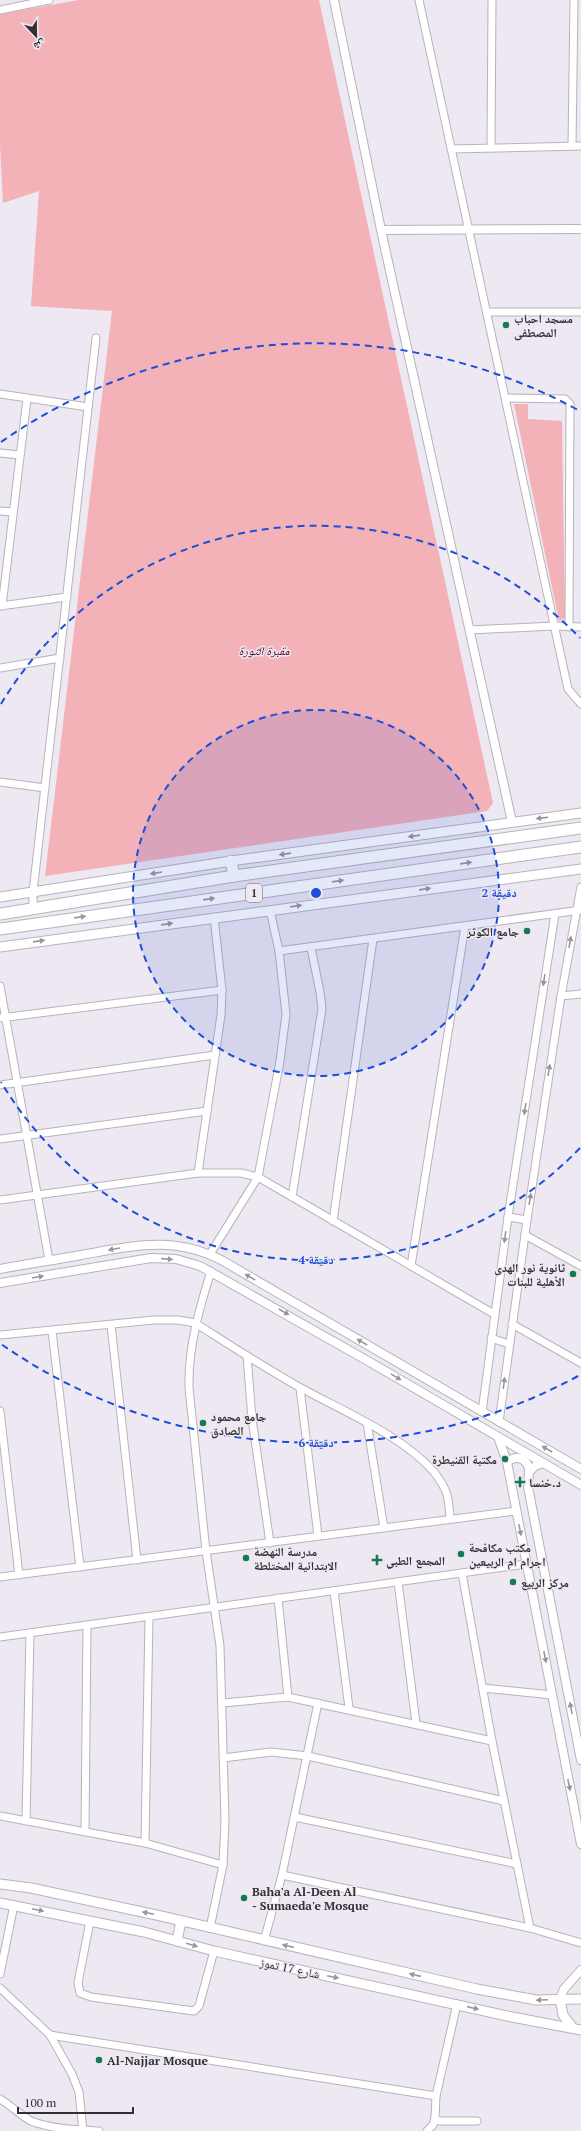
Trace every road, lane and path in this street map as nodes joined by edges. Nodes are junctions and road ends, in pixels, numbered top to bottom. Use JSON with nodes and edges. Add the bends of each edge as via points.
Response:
{"nodes":[{"id":1,"x":49,"y":0,"type":"edge"},
{"id":2,"x":334,"y":0,"type":"edge"},
{"id":3,"x":419,"y":0,"type":"edge"},
{"id":4,"x":492,"y":0,"type":"edge"},
{"id":5,"x":574,"y":0,"type":"edge"},
{"id":6,"x":0,"y":10,"type":"edge"},
{"id":7,"x":572,"y":146,"type":"junction"},
{"id":8,"x":581,"y":146,"type":"edge"},
{"id":9,"x":492,"y":148,"type":"junction"},
{"id":10,"x":451,"y":149,"type":"junction"},
{"id":11,"x":469,"y":229,"type":"junction"},
{"id":12,"x":581,"y":229,"type":"edge"},
{"id":13,"x":381,"y":230,"type":"junction"},
{"id":14,"x":487,"y":312,"type":"junction"},
{"id":15,"x":581,"y":312,"type":"edge"},
{"id":16,"x":96,"y":338,"type":"dead end"},
{"id":17,"x":0,"y":394,"type":"edge"},
{"id":18,"x":506,"y":398,"type":"junction"},
{"id":19,"x":27,"y":399,"type":"junction"},
{"id":20,"x":88,"y":407,"type":"junction"},
{"id":21,"x":0,"y":453,"type":"edge"},
{"id":22,"x":20,"y":455,"type":"junction"},
{"id":23,"x":0,"y":511,"type":"edge"},
{"id":24,"x":13,"y":512,"type":"junction"},
{"id":25,"x":67,"y":597,"type":"junction"},
{"id":26,"x":1,"y":606,"type":"edge"},
{"id":27,"x":554,"y":626,"type":"junction"},
{"id":28,"x":569,"y":627,"type":"junction"},
{"id":29,"x":581,"y":627,"type":"edge"},
{"id":30,"x":470,"y":630,"type":"junction"},
{"id":31,"x":60,"y":658,"type":"junction"},
{"id":32,"x":0,"y":668,"type":"edge"},
{"id":33,"x":581,"y":704,"type":"edge"},
{"id":34,"x":0,"y":782,"type":"edge"},
{"id":35,"x":45,"y":788,"type":"junction"},
{"id":36,"x":581,"y":813,"type":"edge"},
{"id":37,"x":512,"y":822,"type":"junction"},
{"id":38,"x":581,"y":828,"type":"edge"},
{"id":39,"x":506,"y":839,"type":"junction"},
{"id":40,"x":581,"y":847,"type":"edge"},
{"id":41,"x":508,"y":858,"type":"junction"},
{"id":42,"x":231,"y":861,"type":"junction"},
{"id":43,"x":581,"y":869,"type":"edge"},
{"id":44,"x":234,"y":876,"type":"junction"},
{"id":45,"x":581,"y":887,"type":"edge"},
{"id":46,"x":33,"y":892,"type":"junction"},
{"id":47,"x":0,"y":897,"type":"edge"},
{"id":48,"x":33,"y":909,"type":"junction"},
{"id":49,"x":270,"y":910,"type":"junction"},
{"id":50,"x":578,"y":910,"type":"edge"},
{"id":51,"x":0,"y":914,"type":"edge"},
{"id":52,"x":555,"y":914,"type":"junction"},
{"id":53,"x":214,"y":918,"type":"junction"},
{"id":54,"x":465,"y":926,"type":"junction"},
{"id":55,"x":0,"y":928,"type":"edge"},
{"id":56,"x":373,"y":939,"type":"junction"},
{"id":57,"x":0,"y":946,"type":"edge"},
{"id":58,"x":311,"y":948,"type":"junction"},
{"id":59,"x":279,"y":951,"type":"junction"},
{"id":60,"x":0,"y":986,"type":"edge"},
{"id":61,"x":222,"y":990,"type":"junction"},
{"id":62,"x":581,"y":994,"type":"edge"},
{"id":63,"x":561,"y":996,"type":"junction"},
{"id":64,"x":3,"y":1017,"type":"edge"},
{"id":65,"x":215,"y":1055,"type":"junction"},
{"id":66,"x":18,"y":1083,"type":"junction"},
{"id":67,"x":0,"y":1085,"type":"edge"},
{"id":68,"x":207,"y":1112,"type":"junction"},
{"id":69,"x":27,"y":1135,"type":"junction"},
{"id":70,"x":0,"y":1139,"type":"edge"},
{"id":71,"x":198,"y":1173,"type":"junction"},
{"id":72,"x":258,"y":1178,"type":"junction"},
{"id":73,"x":38,"y":1195,"type":"junction"},
{"id":74,"x":292,"y":1197,"type":"junction"},
{"id":75,"x":0,"y":1200,"type":"edge"},
{"id":76,"x":508,"y":1217,"type":"junction"},
{"id":77,"x":527,"y":1220,"type":"junction"},
{"id":78,"x":333,"y":1221,"type":"junction"},
{"id":79,"x":524,"y":1235,"type":"junction"},
{"id":80,"x":210,"y":1254,"type":"junction"},
{"id":81,"x":78,"y":1256,"type":"junction"},
{"id":82,"x":49,"y":1260,"type":"junction"},
{"id":83,"x":411,"y":1266,"type":"junction"},
{"id":84,"x":581,"y":1266,"type":"edge"},
{"id":85,"x":0,"y":1269,"type":"edge"},
{"id":86,"x":211,"y":1271,"type":"junction"},
{"id":87,"x":60,"y":1273,"type":"junction"},
{"id":88,"x":0,"y":1283,"type":"edge"},
{"id":89,"x":494,"y":1314,"type":"junction"},
{"id":90,"x":195,"y":1323,"type":"junction"},
{"id":91,"x":512,"y":1324,"type":"junction"},
{"id":92,"x":111,"y":1325,"type":"junction"},
{"id":93,"x":52,"y":1331,"type":"junction"},
{"id":94,"x":0,"y":1335,"type":"edge"},
{"id":95,"x":490,"y":1338,"type":"junction"},
{"id":96,"x":509,"y":1344,"type":"junction"},
{"id":97,"x":374,"y":1350,"type":"junction"},
{"id":98,"x":247,"y":1356,"type":"junction"},
{"id":99,"x":368,"y":1361,"type":"junction"},
{"id":100,"x":581,"y":1363,"type":"edge"},
{"id":101,"x":300,"y":1388,"type":"junction"},
{"id":102,"x":0,"y":1411,"type":"edge"},
{"id":103,"x":482,"y":1412,"type":"junction"},
{"id":104,"x":500,"y":1422,"type":"junction"},
{"id":105,"x":367,"y":1424,"type":"junction"},
{"id":106,"x":498,"y":1438,"type":"junction"},
{"id":107,"x":507,"y":1462,"type":"junction"},
{"id":108,"x":543,"y":1463,"type":"junction"},
{"id":109,"x":581,"y":1469,"type":"edge"},
{"id":110,"x":529,"y":1472,"type":"junction"},
{"id":111,"x":581,"y":1485,"type":"edge"},
{"id":112,"x":516,"y":1511,"type":"junction"},
{"id":113,"x":450,"y":1519,"type":"junction"},
{"id":114,"x":384,"y":1528,"type":"junction"},
{"id":115,"x":318,"y":1536,"type":"junction"},
{"id":116,"x":270,"y":1543,"type":"junction"},
{"id":117,"x":206,"y":1551,"type":"junction"},
{"id":118,"x":137,"y":1560,"type":"junction"},
{"id":119,"x":526,"y":1564,"type":"junction"},
{"id":120,"x":80,"y":1567,"type":"junction"},
{"id":121,"x":462,"y":1573,"type":"junction"},
{"id":122,"x":19,"y":1575,"type":"junction"},
{"id":123,"x":0,"y":1578,"type":"edge"},
{"id":124,"x":398,"y":1582,"type":"junction"},
{"id":125,"x":334,"y":1591,"type":"junction"},
{"id":126,"x":278,"y":1598,"type":"junction"},
{"id":127,"x":214,"y":1607,"type":"junction"},
{"id":128,"x":148,"y":1617,"type":"junction"},
{"id":129,"x":87,"y":1625,"type":"junction"},
{"id":130,"x":30,"y":1633,"type":"junction"},
{"id":131,"x":0,"y":1637,"type":"edge"},
{"id":132,"x":483,"y":1688,"type":"junction"},
{"id":133,"x":552,"y":1695,"type":"junction"},
{"id":134,"x":288,"y":1697,"type":"junction"},
{"id":135,"x":318,"y":1702,"type":"junction"},
{"id":136,"x":222,"y":1703,"type":"junction"},
{"id":137,"x":349,"y":1708,"type":"junction"},
{"id":138,"x":416,"y":1723,"type":"junction"},
{"id":139,"x":492,"y":1741,"type":"junction"},
{"id":140,"x":308,"y":1756,"type":"junction"},
{"id":141,"x":223,"y":1758,"type":"junction"},
{"id":142,"x":581,"y":1760,"type":"edge"},
{"id":143,"x":504,"y":1801,"type":"junction"},
{"id":144,"x":0,"y":1816,"type":"edge"},
{"id":145,"x":295,"y":1817,"type":"junction"},
{"id":146,"x":26,"y":1821,"type":"junction"},
{"id":147,"x":85,"y":1831,"type":"junction"},
{"id":148,"x":145,"y":1843,"type":"junction"},
{"id":149,"x":581,"y":1844,"type":"edge"},
{"id":150,"x":517,"y":1864,"type":"junction"},
{"id":151,"x":222,"y":1865,"type":"junction"},
{"id":152,"x":282,"y":1875,"type":"junction"},
{"id":153,"x":0,"y":1884,"type":"edge"},
{"id":154,"x":0,"y":1903,"type":"edge"},
{"id":155,"x":14,"y":1905,"type":"junction"},
{"id":156,"x":90,"y":1921,"type":"junction"},
{"id":157,"x":181,"y":1921,"type":"junction"},
{"id":158,"x":210,"y":1928,"type":"junction"},
{"id":159,"x":530,"y":1928,"type":"junction"},
{"id":160,"x":177,"y":1941,"type":"junction"},
{"id":161,"x":264,"y":1941,"type":"junction"},
{"id":162,"x":581,"y":1943,"type":"edge"},
{"id":163,"x":214,"y":1951,"type":"junction"},
{"id":164,"x":581,"y":1970,"type":"edge"},
{"id":165,"x":0,"y":1974,"type":"edge"},
{"id":166,"x":0,"y":1988,"type":"edge"},
{"id":167,"x":560,"y":1999,"type":"junction"},
{"id":168,"x":581,"y":1999,"type":"edge"},
{"id":169,"x":457,"y":2004,"type":"junction"},
{"id":170,"x":577,"y":2029,"type":"edge"},
{"id":171,"x":50,"y":2035,"type":"junction"},
{"id":172,"x":436,"y":2096,"type":"junction"},
{"id":173,"x":0,"y":2099,"type":"edge"},
{"id":174,"x":435,"y":2118,"type":"junction"},
{"id":175,"x":477,"y":2121,"type":"dead end"},
{"id":176,"x":83,"y":2131,"type":"edge"},
{"id":177,"x":99,"y":2131,"type":"edge"},
{"id":178,"x":427,"y":2131,"type":"edge"}],
"edges":[{"from":1,"to":6,"type":"street"},
{"from":2,"to":13,"type":"street"},
{"from":3,"to":10,"type":"street"},
{"from":4,"to":9,"type":"street"},
{"from":5,"to":7,"type":"street"},
{"from":7,"to":8,"type":"street"},
{"from":7,"to":9,"type":"street"},
{"from":9,"to":10,"type":"street"},
{"from":10,"to":11,"type":"street"},
{"from":11,"to":12,"type":"street"},
{"from":11,"to":13,"type":"street"},
{"from":11,"to":14,"type":"street"},
{"from":13,"to":30,"type":"street"},
{"from":14,"to":15,"type":"street"},
{"from":14,"to":18,"type":"street"},
{"from":16,"to":20,"type":"street"},
{"from":17,"to":19,"type":"street"},
{"from":18,"to":27,"type":"street"},
{"from":18,"to":28,"type":"street","via":[[565,399],[570,404]]},
{"from":19,"to":20,"type":"street"},
{"from":19,"to":22,"type":"street"},
{"from":20,"to":25,"type":"street"},
{"from":21,"to":22,"type":"street"},
{"from":22,"to":24,"type":"street"},
{"from":23,"to":24,"type":"street"},
{"from":24,"to":26,"type":"street"},
{"from":25,"to":26,"type":"street"},
{"from":25,"to":31,"type":"street"},
{"from":27,"to":28,"type":"street"},
{"from":27,"to":30,"type":"street"},
{"from":27,"to":33,"type":"street","via":[[568,689]]},
{"from":28,"to":29,"type":"street"},
{"from":30,"to":37,"type":"street"},
{"from":31,"to":32,"type":"street"},
{"from":31,"to":35,"type":"street"},
{"from":34,"to":35,"type":"street"},
{"from":35,"to":46,"type":"street"},
{"from":36,"to":37,"type":"main road","one_way":true},
{"from":37,"to":42,"type":"main road","one_way":true},
{"from":38,"to":39,"type":"highway","number":"1"},
{"from":39,"to":41,"type":"highway"},
{"from":39,"to":44,"type":"highway","number":"1"},
{"from":40,"to":41,"type":"highway","number":"1"},
{"from":55,"to":41,"type":"highway","number":"1","one_way":true},
{"from":42,"to":44,"type":"highway"},
{"from":42,"to":46,"type":"main road","one_way":true},
{"from":49,"to":43,"type":"main road","one_way":true},
{"from":44,"to":48,"type":"highway","number":"1"},
{"from":45,"to":50,"type":"street"},
{"from":46,"to":47,"type":"main road"},
{"from":46,"to":48,"type":"street"},
{"from":48,"to":51,"type":"highway","number":"1"},
{"from":49,"to":53,"type":"main road"},
{"from":49,"to":59,"type":"street"},
{"from":50,"to":52,"type":"street"},
{"from":63,"to":50,"type":"street","one_way":true},
{"from":52,"to":54,"type":"street"},
{"from":52,"to":76,"type":"street","one_way":true},
{"from":57,"to":53,"type":"main road","one_way":true},
{"from":53,"to":61,"type":"street"},
{"from":54,"to":56,"type":"street"},
{"from":54,"to":83,"type":"street"},
{"from":56,"to":58,"type":"street"},
{"from":56,"to":78,"type":"street"},
{"from":58,"to":59,"type":"street"},
{"from":58,"to":74,"type":"street","via":[[322,1010]]},
{"from":59,"to":72,"type":"street","via":[[286,1014]]},
{"from":60,"to":64,"type":"street"},
{"from":61,"to":64,"type":"street"},
{"from":61,"to":65,"type":"street"},
{"from":62,"to":63,"type":"street"},
{"from":77,"to":63,"type":"street","one_way":true},
{"from":64,"to":66,"type":"street"},
{"from":65,"to":66,"type":"street"},
{"from":65,"to":68,"type":"street"},
{"from":66,"to":67,"type":"street"},
{"from":66,"to":69,"type":"street"},
{"from":68,"to":69,"type":"street"},
{"from":68,"to":71,"type":"street"},
{"from":69,"to":70,"type":"street"},
{"from":69,"to":73,"type":"street"},
{"from":71,"to":72,"type":"street","via":[[241,1173]]},
{"from":71,"to":73,"type":"street"},
{"from":72,"to":74,"type":"street"},
{"from":72,"to":80,"type":"street"},
{"from":73,"to":75,"type":"street"},
{"from":73,"to":82,"type":"street"},
{"from":74,"to":78,"type":"street"},
{"from":76,"to":77,"type":"street"},
{"from":76,"to":89,"type":"street","one_way":true},
{"from":77,"to":79,"type":"street"},
{"from":78,"to":83,"type":"street"},
{"from":79,"to":84,"type":"street"},
{"from":79,"to":91,"type":"street"},
{"from":80,"to":81,"type":"street","one_way":true,"via":[[182,1246],[153,1244]]},
{"from":97,"to":80,"type":"street","one_way":true},
{"from":81,"to":82,"type":"street"},
{"from":81,"to":87,"type":"street","via":[[82,1260],[80,1266]]},
{"from":82,"to":85,"type":"street"},
{"from":83,"to":89,"type":"street"},
{"from":87,"to":86,"type":"street","one_way":true,"via":[[151,1258],[188,1262]]},
{"from":86,"to":90,"type":"street"},
{"from":86,"to":99,"type":"street","one_way":true},
{"from":88,"to":87,"type":"street","one_way":true},
{"from":89,"to":95,"type":"street"},
{"from":90,"to":92,"type":"street","via":[[154,1320]]},
{"from":90,"to":98,"type":"street"},
{"from":90,"to":117,"type":"street","via":[[188,1364],[189,1388]]},
{"from":91,"to":96,"type":"street"},
{"from":91,"to":100,"type":"street"},
{"from":92,"to":93,"type":"street"},
{"from":92,"to":118,"type":"street"},
{"from":93,"to":94,"type":"street"},
{"from":93,"to":120,"type":"street"},
{"from":95,"to":96,"type":"street"},
{"from":95,"to":103,"type":"street"},
{"from":104,"to":96,"type":"street","one_way":true},
{"from":97,"to":99,"type":"street"},
{"from":97,"to":103,"type":"street"},
{"from":98,"to":101,"type":"street"},
{"from":98,"to":116,"type":"street","via":[[252,1419]]},
{"from":99,"to":106,"type":"street","one_way":true},
{"from":101,"to":105,"type":"street"},
{"from":101,"to":115,"type":"street"},
{"from":102,"to":122,"type":"street"},
{"from":103,"to":104,"type":"street"},
{"from":109,"to":104,"type":"street","one_way":true},
{"from":105,"to":113,"type":"street","via":[[415,1453],[434,1473],[449,1496]]},
{"from":105,"to":114,"type":"street"},
{"from":106,"to":107,"type":"street"},
{"from":106,"to":108,"type":"street"},
{"from":107,"to":110,"type":"street","via":[[514,1458],[522,1459],[528,1464]]},
{"from":107,"to":112,"type":"street"},
{"from":108,"to":110,"type":"street"},
{"from":108,"to":111,"type":"street"},
{"from":142,"to":110,"type":"street","one_way":true,"via":[[528,1487]]},
{"from":112,"to":113,"type":"street"},
{"from":112,"to":119,"type":"street","one_way":true},
{"from":113,"to":114,"type":"street"},
{"from":114,"to":115,"type":"street"},
{"from":115,"to":116,"type":"street"},
{"from":116,"to":117,"type":"street"},
{"from":117,"to":118,"type":"street"},
{"from":117,"to":127,"type":"street"},
{"from":118,"to":120,"type":"street"},
{"from":119,"to":121,"type":"street"},
{"from":119,"to":133,"type":"street","one_way":true},
{"from":120,"to":122,"type":"street"},
{"from":121,"to":124,"type":"street"},
{"from":121,"to":132,"type":"street"},
{"from":122,"to":123,"type":"street"},
{"from":124,"to":125,"type":"street"},
{"from":124,"to":138,"type":"street"},
{"from":125,"to":126,"type":"street"},
{"from":125,"to":137,"type":"street"},
{"from":126,"to":127,"type":"street"},
{"from":126,"to":134,"type":"street"},
{"from":127,"to":128,"type":"street"},
{"from":127,"to":136,"type":"street","via":[[220,1646]]},
{"from":128,"to":129,"type":"street"},
{"from":128,"to":148,"type":"street"},
{"from":129,"to":130,"type":"street"},
{"from":129,"to":147,"type":"street"},
{"from":130,"to":131,"type":"street"},
{"from":130,"to":146,"type":"street"},
{"from":132,"to":133,"type":"street"},
{"from":132,"to":139,"type":"street"},
{"from":133,"to":149,"type":"street","one_way":true},
{"from":134,"to":135,"type":"street"},
{"from":134,"to":136,"type":"street"},
{"from":135,"to":137,"type":"street"},
{"from":135,"to":140,"type":"street"},
{"from":136,"to":141,"type":"street"},
{"from":137,"to":138,"type":"street"},
{"from":138,"to":139,"type":"street"},
{"from":139,"to":143,"type":"street"},
{"from":140,"to":141,"type":"street","via":[[271,1752]]},
{"from":140,"to":143,"type":"street"},
{"from":140,"to":145,"type":"street"},
{"from":141,"to":151,"type":"street","via":[[225,1820]]},
{"from":143,"to":150,"type":"street"},
{"from":144,"to":146,"type":"street"},
{"from":145,"to":150,"type":"street"},
{"from":145,"to":152,"type":"street"},
{"from":146,"to":147,"type":"street"},
{"from":147,"to":148,"type":"street"},
{"from":148,"to":151,"type":"street"},
{"from":150,"to":159,"type":"street"},
{"from":151,"to":158,"type":"street"},
{"from":152,"to":159,"type":"street"},
{"from":152,"to":161,"type":"street"},
{"from":157,"to":153,"type":"main road","name":"شارع 17 تموز","one_way":true,"via":[[31,1888]]},
{"from":154,"to":155,"type":"main road","name":"شارع 17 تموز"},
{"from":155,"to":156,"type":"main road","name":"شارع 17 تموز","one_way":true},
{"from":155,"to":165,"type":"street"},
{"from":156,"to":160,"type":"main road","name":"شارع 17 تموز"},
{"from":156,"to":163,"type":"street","via":[[78,1983],[80,1993],[91,1997],[194,2011],[199,2006]]},
{"from":157,"to":158,"type":"main road","name":"شارع 17 تموز"},
{"from":157,"to":160,"type":"main road"},
{"from":158,"to":161,"type":"main road","name":"شارع 17 تموز"},
{"from":159,"to":162,"type":"street"},
{"from":160,"to":163,"type":"main road","name":"شارع 17 تموز","one_way":true},
{"from":167,"to":161,"type":"main road","name":"شارع 17 تموز","one_way":true,"via":[[536,2000],[477,1989]]},
{"from":163,"to":169,"type":"main road","name":"شارع 17 تموز","one_way":true},
{"from":164,"to":167,"type":"street","via":[[564,1988]]},
{"from":166,"to":171,"type":"street"},
{"from":167,"to":168,"type":"main road","name":"شارع 17 تموز"},
{"from":167,"to":170,"type":"main road","via":[[563,2015]]},
{"from":169,"to":170,"type":"main road","name":"شارع 17 تموز","one_way":true},
{"from":169,"to":172,"type":"street"},
{"from":171,"to":172,"type":"street"},
{"from":171,"to":176,"type":"street","via":[[79,2092]]},
{"from":172,"to":174,"type":"street"},
{"from":173,"to":176,"type":"street","via":[[30,2120]]},
{"from":174,"to":175,"type":"street","via":[[439,2121]]},
{"from":174,"to":178,"type":"street"},
{"from":176,"to":177,"type":"street"}]}
